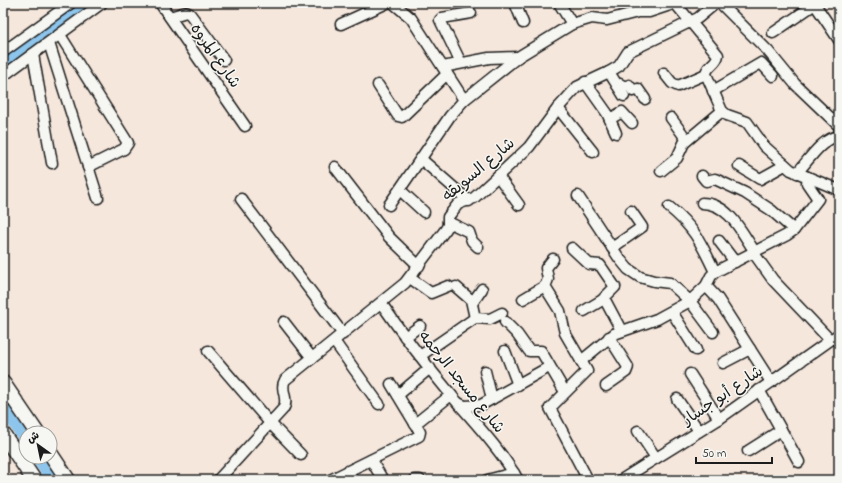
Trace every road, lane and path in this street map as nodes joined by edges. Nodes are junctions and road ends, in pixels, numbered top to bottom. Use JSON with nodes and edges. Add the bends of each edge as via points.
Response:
{"nodes":[{"id":1,"x":71,"y":3,"type":"edge"},
{"id":2,"x":102,"y":3,"type":"edge"},
{"id":3,"x":160,"y":3,"type":"edge"},
{"id":4,"x":388,"y":3,"type":"edge"},
{"id":5,"x":393,"y":3,"type":"edge"},
{"id":6,"x":515,"y":3,"type":"edge"},
{"id":7,"x":560,"y":3,"type":"edge"},
{"id":8,"x":676,"y":3,"type":"edge"},
{"id":9,"x":716,"y":3,"type":"edge"},
{"id":10,"x":720,"y":3,"type":"edge"},
{"id":11,"x":815,"y":3,"type":"edge"},
{"id":12,"x":471,"y":13,"type":"dead end"},
{"id":13,"x":170,"y":17,"type":"junction"},
{"id":14,"x":692,"y":21,"type":"junction"},
{"id":15,"x":341,"y":24,"type":"dead end"},
{"id":16,"x":523,"y":24,"type":"dead end"},
{"id":17,"x":572,"y":24,"type":"junction"},
{"id":18,"x":773,"y":33,"type":"dead end"},
{"id":19,"x":837,"y":34,"type":"edge"},
{"id":20,"x":60,"y":35,"type":"junction"},
{"id":21,"x":49,"y":43,"type":"junction"},
{"id":22,"x":3,"y":52,"type":"edge"},
{"id":23,"x":33,"y":54,"type":"junction"},
{"id":24,"x":518,"y":57,"type":"junction"},
{"id":25,"x":224,"y":60,"type":"dead end"},
{"id":26,"x":460,"y":63,"type":"junction"},
{"id":27,"x":445,"y":71,"type":"junction"},
{"id":28,"x":609,"y":72,"type":"junction"},
{"id":29,"x":664,"y":73,"type":"dead end"},
{"id":30,"x":706,"y":74,"type":"junction"},
{"id":31,"x":3,"y":76,"type":"edge"},
{"id":32,"x":773,"y":76,"type":"dead end"},
{"id":33,"x":585,"y":82,"type":"junction"},
{"id":34,"x":378,"y":86,"type":"dead end"},
{"id":35,"x":618,"y":86,"type":"junction"},
{"id":36,"x":713,"y":91,"type":"junction"},
{"id":37,"x":624,"y":96,"type":"dead end"},
{"id":38,"x":645,"y":99,"type":"dead end"},
{"id":39,"x":464,"y":100,"type":"junction"},
{"id":40,"x":558,"y":108,"type":"junction"},
{"id":41,"x":722,"y":111,"type":"junction"},
{"id":42,"x":671,"y":118,"type":"dead end"},
{"id":43,"x":610,"y":119,"type":"junction"},
{"id":44,"x":632,"y":123,"type":"dead end"},
{"id":45,"x":245,"y":126,"type":"dead end"},
{"id":46,"x":839,"y":126,"type":"edge"},
{"id":47,"x":616,"y":133,"type":"dead end"},
{"id":48,"x":839,"y":136,"type":"edge"},
{"id":49,"x":687,"y":140,"type":"junction"},
{"id":50,"x":593,"y":152,"type":"dead end"},
{"id":51,"x":421,"y":158,"type":"junction"},
{"id":52,"x":52,"y":163,"type":"dead end"},
{"id":53,"x":785,"y":165,"type":"junction"},
{"id":54,"x":739,"y":166,"type":"dead end"},
{"id":55,"x":88,"y":167,"type":"junction"},
{"id":56,"x":336,"y":167,"type":"dead end"},
{"id":57,"x":661,"y":171,"type":"dead end"},
{"id":58,"x":797,"y":173,"type":"junction"},
{"id":59,"x":498,"y":176,"type":"junction"},
{"id":60,"x":702,"y":176,"type":"dead end"},
{"id":61,"x":808,"y":177,"type":"junction"},
{"id":62,"x":400,"y":190,"type":"junction"},
{"id":63,"x":839,"y":190,"type":"edge"},
{"id":64,"x":578,"y":196,"type":"dead end"},
{"id":65,"x":98,"y":198,"type":"dead end"},
{"id":66,"x":241,"y":199,"type":"dead end"},
{"id":67,"x":469,"y":201,"type":"junction"},
{"id":68,"x":702,"y":203,"type":"dead end"},
{"id":69,"x":389,"y":205,"type":"dead end"},
{"id":70,"x":519,"y":205,"type":"dead end"},
{"id":71,"x":669,"y":207,"type":"dead end"},
{"id":72,"x":631,"y":211,"type":"dead end"},
{"id":73,"x":424,"y":212,"type":"dead end"},
{"id":74,"x":448,"y":222,"type":"junction"},
{"id":75,"x":794,"y":230,"type":"junction"},
{"id":76,"x":719,"y":241,"type":"dead end"},
{"id":77,"x":478,"y":247,"type":"dead end"},
{"id":78,"x":572,"y":248,"type":"dead end"},
{"id":79,"x":612,"y":248,"type":"junction"},
{"id":80,"x":754,"y":252,"type":"junction"},
{"id":81,"x":552,"y":259,"type":"dead end"},
{"id":82,"x":735,"y":262,"type":"junction"},
{"id":83,"x":419,"y":266,"type":"junction"},
{"id":84,"x":715,"y":272,"type":"junction"},
{"id":85,"x":410,"y":278,"type":"junction"},
{"id":86,"x":545,"y":286,"type":"junction"},
{"id":87,"x":706,"y":286,"type":"junction"},
{"id":88,"x":482,"y":288,"type":"dead end"},
{"id":89,"x":523,"y":299,"type":"dead end"},
{"id":90,"x":604,"y":299,"type":"junction"},
{"id":91,"x":690,"y":301,"type":"junction"},
{"id":92,"x":473,"y":302,"type":"junction"},
{"id":93,"x":381,"y":303,"type":"junction"},
{"id":94,"x":584,"y":311,"type":"dead end"},
{"id":95,"x":672,"y":312,"type":"junction"},
{"id":96,"x":475,"y":318,"type":"junction"},
{"id":97,"x":284,"y":322,"type":"dead end"},
{"id":98,"x":420,"y":326,"type":"dead end"},
{"id":99,"x":621,"y":330,"type":"junction"},
{"id":100,"x":713,"y":332,"type":"dead end"},
{"id":101,"x":343,"y":334,"type":"junction"},
{"id":102,"x":405,"y":337,"type":"junction"},
{"id":103,"x":609,"y":337,"type":"junction"},
{"id":104,"x":835,"y":337,"type":"edge"},
{"id":105,"x":334,"y":341,"type":"junction"},
{"id":106,"x":750,"y":349,"type":"junction"},
{"id":107,"x":696,"y":350,"type":"dead end"},
{"id":108,"x":208,"y":351,"type":"dead end"},
{"id":109,"x":505,"y":351,"type":"dead end"},
{"id":110,"x":420,"y":356,"type":"junction"},
{"id":111,"x":312,"y":358,"type":"junction"},
{"id":112,"x":581,"y":361,"type":"junction"},
{"id":113,"x":723,"y":363,"type":"dead end"},
{"id":114,"x":549,"y":366,"type":"junction"},
{"id":115,"x":430,"y":368,"type":"junction"},
{"id":116,"x":485,"y":371,"type":"dead end"},
{"id":117,"x":690,"y":374,"type":"dead end"},
{"id":118,"x":771,"y":382,"type":"junction"},
{"id":119,"x":3,"y":383,"type":"edge"},
{"id":120,"x":392,"y":384,"type":"dead end"},
{"id":121,"x":518,"y":385,"type":"junction"},
{"id":122,"x":606,"y":386,"type":"dead end"},
{"id":123,"x":759,"y":390,"type":"junction"},
{"id":124,"x":565,"y":392,"type":"junction"},
{"id":125,"x":398,"y":395,"type":"junction"},
{"id":126,"x":451,"y":395,"type":"junction"},
{"id":127,"x":677,"y":398,"type":"dead end"},
{"id":128,"x":492,"y":399,"type":"junction"},
{"id":129,"x":458,"y":403,"type":"junction"},
{"id":130,"x":379,"y":404,"type":"dead end"},
{"id":131,"x":719,"y":419,"type":"junction"},
{"id":132,"x":270,"y":423,"type":"junction"},
{"id":133,"x":415,"y":424,"type":"junction"},
{"id":134,"x":32,"y":425,"type":"edge"},
{"id":135,"x":781,"y":430,"type":"junction"},
{"id":136,"x":638,"y":431,"type":"dead end"},
{"id":137,"x":699,"y":431,"type":"junction"},
{"id":138,"x":3,"y":434,"type":"edge"},
{"id":139,"x":748,"y":451,"type":"dead end"},
{"id":140,"x":301,"y":455,"type":"dead end"},
{"id":141,"x":656,"y":458,"type":"junction"},
{"id":142,"x":371,"y":460,"type":"junction"},
{"id":143,"x":799,"y":462,"type":"dead end"},
{"id":144,"x":58,"y":465,"type":"edge"},
{"id":145,"x":350,"y":476,"type":"edge"},
{"id":146,"x":516,"y":476,"type":"edge"},
{"id":147,"x":34,"y":480,"type":"edge"},
{"id":148,"x":68,"y":480,"type":"edge"},
{"id":149,"x":218,"y":480,"type":"edge"},
{"id":150,"x":330,"y":480,"type":"edge"},
{"id":151,"x":383,"y":480,"type":"edge"},
{"id":152,"x":414,"y":480,"type":"edge"},
{"id":153,"x":420,"y":480,"type":"edge"},
{"id":154,"x":487,"y":480,"type":"edge"},
{"id":155,"x":588,"y":480,"type":"edge"},
{"id":156,"x":621,"y":480,"type":"edge"}],
"edges":[{"from":1,"to":22,"type":"street"},
{"from":2,"to":20,"type":"street"},
{"from":3,"to":13,"type":"street","name":"شارع المروه"},
{"from":4,"to":15,"type":"street"},
{"from":5,"to":27,"type":"street","via":[[410,18]]},
{"from":6,"to":16,"type":"street"},
{"from":7,"to":17,"type":"street"},
{"from":8,"to":14,"type":"street"},
{"from":8,"to":17,"type":"street","via":[[649,12],[638,12],[607,20],[592,18]]},
{"from":9,"to":14,"type":"street","name":"شارع السويقه"},
{"from":10,"to":46,"type":"street","via":[[768,51],[795,84]]},
{"from":11,"to":18,"type":"street"},
{"from":11,"to":19,"type":"street"},
{"from":12,"to":26,"type":"street","via":[[440,20]]},
{"from":13,"to":25,"type":"street","via":[[186,12],[190,14]]},
{"from":13,"to":45,"type":"street","name":"شارع المروه"},
{"from":14,"to":28,"type":"street","name":"شارع السويقه","via":[[628,52],[619,66]]},
{"from":14,"to":30,"type":"street","via":[[718,55]]},
{"from":17,"to":24,"type":"street"},
{"from":20,"to":21,"type":"street"},
{"from":20,"to":55,"type":"street","via":[[128,143],[124,149]]},
{"from":21,"to":23,"type":"street"},
{"from":21,"to":55,"type":"street"},
{"from":23,"to":31,"type":"street"},
{"from":23,"to":52,"type":"street"},
{"from":24,"to":26,"type":"street"},
{"from":24,"to":39,"type":"street"},
{"from":26,"to":27,"type":"street"},
{"from":27,"to":34,"type":"street","via":[[402,117],[398,116]]},
{"from":27,"to":39,"type":"street"},
{"from":28,"to":33,"type":"street","name":"شارع السويقه"},
{"from":28,"to":35,"type":"street"},
{"from":29,"to":30,"type":"street","via":[[678,86]]},
{"from":30,"to":36,"type":"street"},
{"from":32,"to":36,"type":"street","via":[[761,63]]},
{"from":33,"to":40,"type":"street","name":"شارع السويقه","via":[[570,93]]},
{"from":33,"to":43,"type":"street"},
{"from":35,"to":37,"type":"street"},
{"from":35,"to":38,"type":"street","via":[[629,85],[633,91],[638,89]]},
{"from":36,"to":41,"type":"street"},
{"from":39,"to":51,"type":"street"},
{"from":40,"to":50,"type":"street"},
{"from":40,"to":59,"type":"street","name":"شارع السويقه","via":[[529,147]]},
{"from":41,"to":49,"type":"street"},
{"from":41,"to":53,"type":"street","via":[[747,122],[764,146]]},
{"from":42,"to":49,"type":"street"},
{"from":43,"to":44,"type":"street","via":[[622,112]]},
{"from":43,"to":47,"type":"street"},
{"from":48,"to":58,"type":"street","via":[[823,145]]},
{"from":49,"to":57,"type":"street","via":[[677,158]]},
{"from":51,"to":62,"type":"street"},
{"from":51,"to":67,"type":"street"},
{"from":53,"to":54,"type":"street","via":[[760,179]]},
{"from":53,"to":58,"type":"street"},
{"from":55,"to":65,"type":"street"},
{"from":56,"to":83,"type":"street","via":[[389,237]]},
{"from":58,"to":61,"type":"street"},
{"from":59,"to":67,"type":"street","name":"شارع السويقه"},
{"from":59,"to":70,"type":"street"},
{"from":60,"to":75,"type":"street","via":[[706,181],[715,179],[745,192]]},
{"from":61,"to":63,"type":"street"},
{"from":61,"to":75,"type":"street","via":[[808,183],[818,199]]},
{"from":62,"to":69,"type":"street"},
{"from":62,"to":73,"type":"street"},
{"from":64,"to":79,"type":"street"},
{"from":66,"to":101,"type":"street"},
{"from":67,"to":74,"type":"street","name":"شارع السويقه","via":[[458,204],[449,215]]},
{"from":68,"to":80,"type":"street","via":[[715,204],[721,208],[739,226]]},
{"from":71,"to":84,"type":"street","via":[[695,232]]},
{"from":72,"to":79,"type":"street","via":[[642,227]]},
{"from":74,"to":77,"type":"street","via":[[469,232],[472,241]]},
{"from":74,"to":83,"type":"street","name":"شارع السويقه","via":[[446,229]]},
{"from":75,"to":80,"type":"street"},
{"from":76,"to":82,"type":"street"},
{"from":78,"to":90,"type":"street","via":[[589,264],[600,265],[616,287],[605,295]]},
{"from":79,"to":91,"type":"street","via":[[628,269],[640,277],[670,283]]},
{"from":80,"to":82,"type":"street"},
{"from":80,"to":104,"type":"street","via":[[773,280]]},
{"from":81,"to":86,"type":"street","via":[[546,268],[548,279]]},
{"from":82,"to":84,"type":"street"},
{"from":83,"to":85,"type":"street","name":"شارع السويقه"},
{"from":84,"to":87,"type":"street"},
{"from":85,"to":92,"type":"street","via":[[431,293],[452,286],[470,297]]},
{"from":85,"to":93,"type":"street","name":"شارع السويقه"},
{"from":86,"to":89,"type":"street"},
{"from":86,"to":112,"type":"street","via":[[560,311],[565,333]]},
{"from":87,"to":91,"type":"street"},
{"from":87,"to":106,"type":"street","via":[[718,299]]},
{"from":88,"to":92,"type":"street"},
{"from":90,"to":94,"type":"street"},
{"from":90,"to":99,"type":"street"},
{"from":91,"to":95,"type":"street"},
{"from":91,"to":100,"type":"street"},
{"from":92,"to":96,"type":"street"},
{"from":93,"to":101,"type":"street","name":"شارع السويقه"},
{"from":93,"to":102,"type":"street","name":"شارع مسجد الرحمه"},
{"from":95,"to":99,"type":"street"},
{"from":95,"to":107,"type":"street"},
{"from":96,"to":110,"type":"street"},
{"from":96,"to":114,"type":"street","via":[[503,318],[530,351],[541,351]]},
{"from":97,"to":111,"type":"street"},
{"from":98,"to":102,"type":"street"},
{"from":99,"to":103,"type":"street"},
{"from":101,"to":105,"type":"street","name":"شارع السويقه"},
{"from":102,"to":110,"type":"street","name":"شارع مسجد الرحمه"},
{"from":103,"to":112,"type":"street"},
{"from":103,"to":122,"type":"street","via":[[628,367],[626,372]]},
{"from":104,"to":118,"type":"street","name":"شارع أبو جسار"},
{"from":105,"to":111,"type":"street","name":"شارع السويقه"},
{"from":105,"to":130,"type":"street"},
{"from":106,"to":113,"type":"street"},
{"from":106,"to":118,"type":"street"},
{"from":108,"to":132,"type":"street"},
{"from":109,"to":121,"type":"street"},
{"from":110,"to":115,"type":"street","name":"شارع مسجد الرحمه"},
{"from":111,"to":132,"type":"street","name":"شارع السويقه","via":[[285,380],[282,387],[286,398],[285,406]]},
{"from":112,"to":124,"type":"street","via":[[587,372]]},
{"from":114,"to":121,"type":"street"},
{"from":114,"to":124,"type":"street"},
{"from":115,"to":125,"type":"street"},
{"from":115,"to":126,"type":"street","name":"شارع مسجد الرحمه"},
{"from":116,"to":128,"type":"street"},
{"from":117,"to":131,"type":"street"},
{"from":118,"to":123,"type":"street","name":"شارع أبو جسار"},
{"from":119,"to":134,"type":"street"},
{"from":120,"to":125,"type":"street"},
{"from":121,"to":128,"type":"street"},
{"from":123,"to":131,"type":"street","name":"شارع أبو جسار"},
{"from":123,"to":135,"type":"street"},
{"from":124,"to":155,"type":"street","via":[[550,409]]},
{"from":125,"to":133,"type":"street"},
{"from":126,"to":129,"type":"street","name":"شارع مسجد الرحمه"},
{"from":126,"to":133,"type":"street"},
{"from":127,"to":137,"type":"street"},
{"from":128,"to":129,"type":"street","via":[[473,406]]},
{"from":129,"to":146,"type":"street","name":"شارع مسجد الرحمه"},
{"from":131,"to":137,"type":"street","name":"شارع أبو جسار"},
{"from":132,"to":140,"type":"street"},
{"from":132,"to":149,"type":"street","name":"شارع السويقه"},
{"from":133,"to":142,"type":"street","via":[[420,432],[418,437]]},
{"from":135,"to":139,"type":"street"},
{"from":135,"to":143,"type":"street"},
{"from":136,"to":141,"type":"street"},
{"from":137,"to":141,"type":"street","name":"شارع أبو جسار"},
{"from":138,"to":147,"type":"street"},
{"from":141,"to":156,"type":"street","name":"شارع أبو جسار"},
{"from":142,"to":145,"type":"street"},
{"from":142,"to":151,"type":"street"},
{"from":144,"to":148,"type":"street"},
{"from":145,"to":150,"type":"street"},
{"from":146,"to":154,"type":"street"},
{"from":152,"to":153,"type":"street"}]}
